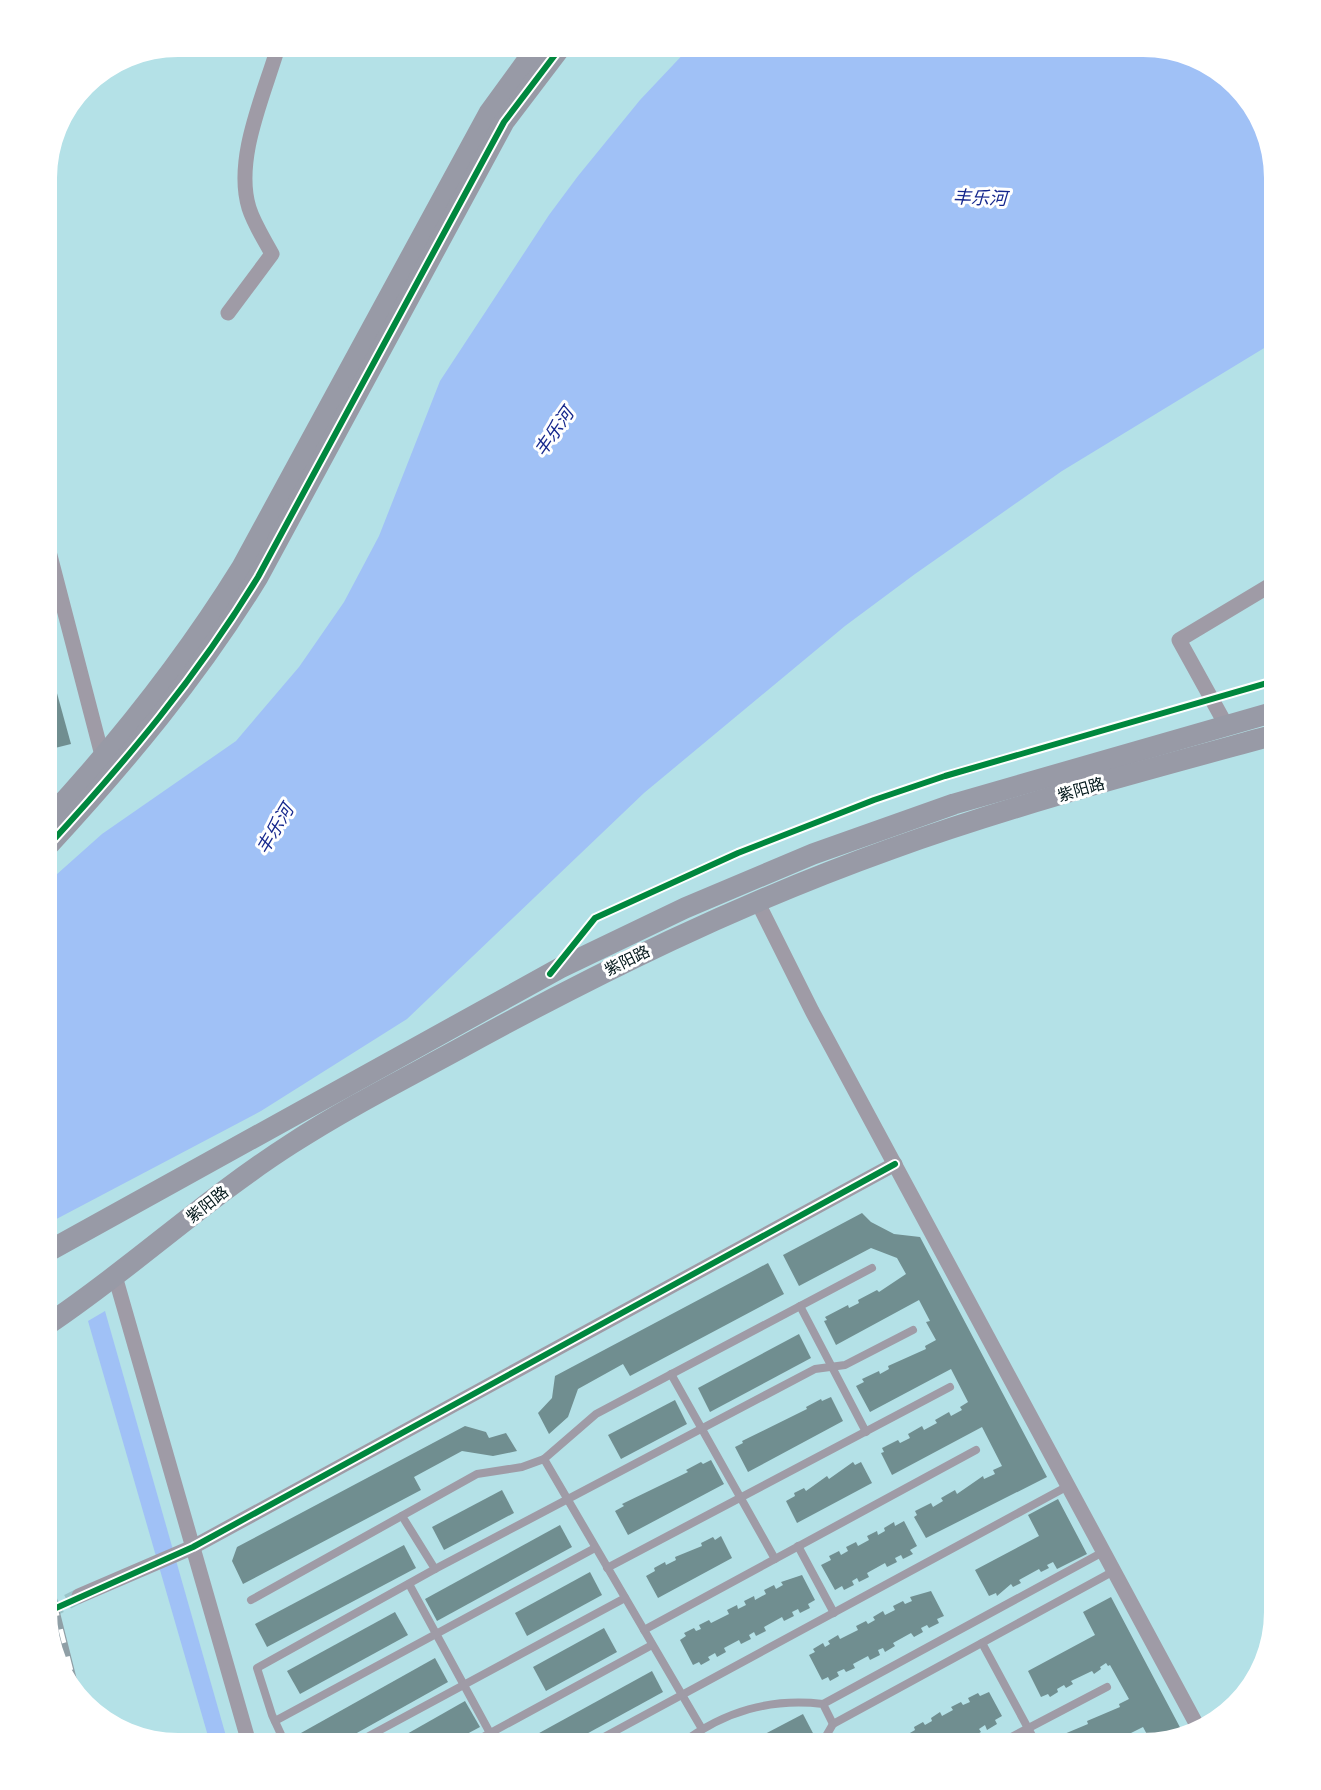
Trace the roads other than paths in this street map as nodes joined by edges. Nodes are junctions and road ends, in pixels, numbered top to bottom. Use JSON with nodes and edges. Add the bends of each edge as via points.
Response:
{"nodes":[{"id":1,"x":275,"y":57,"type":"edge"},
{"id":2,"x":530,"y":57,"type":"edge"},
{"id":3,"x":553,"y":57,"type":"edge"},
{"id":4,"x":228,"y":313,"type":"dead end"},
{"id":5,"x":57,"y":582,"type":"edge"},
{"id":6,"x":1264,"y":590,"type":"edge"},
{"id":7,"x":1264,"y":715,"type":"edge"},
{"id":8,"x":1226,"y":725,"type":"junction"},
{"id":9,"x":1264,"y":738,"type":"edge"},
{"id":10,"x":103,"y":759,"type":"junction"},
{"id":11,"x":57,"y":809,"type":"edge"},
{"id":12,"x":57,"y":836,"type":"edge"},
{"id":13,"x":757,"y":901,"type":"junction"},
{"id":14,"x":895,"y":1164,"type":"junction"},
{"id":15,"x":57,"y":1246,"type":"edge"},
{"id":16,"x":872,"y":1268,"type":"dead end"},
{"id":17,"x":115,"y":1276,"type":"junction"},
{"id":18,"x":800,"y":1306,"type":"junction"},
{"id":19,"x":57,"y":1317,"type":"edge"},
{"id":20,"x":913,"y":1330,"type":"dead end"},
{"id":21,"x":832,"y":1367,"type":"junction"},
{"id":22,"x":671,"y":1374,"type":"junction"},
{"id":23,"x":950,"y":1387,"type":"dead end"},
{"id":24,"x":702,"y":1429,"type":"junction"},
{"id":25,"x":866,"y":1431,"type":"junction"},
{"id":26,"x":976,"y":1450,"type":"dead end"},
{"id":27,"x":544,"y":1459,"type":"junction"},
{"id":28,"x":1068,"y":1486,"type":"junction"},
{"id":29,"x":741,"y":1497,"type":"junction"},
{"id":30,"x":568,"y":1500,"type":"junction"},
{"id":31,"x":402,"y":1516,"type":"junction"},
{"id":32,"x":798,"y":1546,"type":"junction"},
{"id":33,"x":595,"y":1548,"type":"junction"},
{"id":34,"x":188,"y":1550,"type":"junction"},
{"id":35,"x":1103,"y":1552,"type":"junction"},
{"id":36,"x":775,"y":1559,"type":"junction"},
{"id":37,"x":607,"y":1568,"type":"junction"},
{"id":38,"x":435,"y":1569,"type":"junction"},
{"id":39,"x":1114,"y":1571,"type":"junction"},
{"id":40,"x":409,"y":1584,"type":"junction"},
{"id":41,"x":79,"y":1596,"type":"tunnel mouth"},
{"id":42,"x":625,"y":1598,"type":"junction"},
{"id":43,"x":251,"y":1600,"type":"dead end"},
{"id":44,"x":834,"y":1613,"type":"junction"},
{"id":45,"x":644,"y":1630,"type":"junction"},
{"id":46,"x":436,"y":1634,"type":"junction"},
{"id":47,"x":982,"y":1643,"type":"junction"},
{"id":48,"x":652,"y":1645,"type":"junction"},
{"id":49,"x":464,"y":1685,"type":"junction"},
{"id":50,"x":1107,"y":1687,"type":"dead end"},
{"id":51,"x":682,"y":1695,"type":"junction"},
{"id":52,"x":823,"y":1704,"type":"junction"},
{"id":53,"x":275,"y":1721,"type":"junction"},
{"id":54,"x":1194,"y":1722,"type":"edge"},
{"id":55,"x":833,"y":1724,"type":"junction"},
{"id":56,"x":1028,"y":1728,"type":"junction"},
{"id":57,"x":702,"y":1729,"type":"junction"},
{"id":58,"x":246,"y":1733,"type":"edge"},
{"id":59,"x":280,"y":1733,"type":"edge"},
{"id":60,"x":375,"y":1733,"type":"edge"},
{"id":61,"x":490,"y":1733,"type":"joint"},
{"id":62,"x":612,"y":1733,"type":"edge"},
{"id":63,"x":696,"y":1733,"type":"edge"},
{"id":64,"x":828,"y":1733,"type":"edge"},
{"id":65,"x":1019,"y":1733,"type":"edge"},
{"id":66,"x":1031,"y":1733,"type":"edge"}],
"edges":[{"from":1,"to":4,"type":"street","via":[[244,170],[249,207],[272,254]]},
{"from":2,"to":10,"type":"main road","via":[[489,113],[242,567],[170,675]]},
{"from":3,"to":12,"type":"main road","via":[[504,122],[235,614],[152,730]]},
{"from":5,"to":10,"type":"street"},
{"from":6,"to":8,"type":"street","via":[[1179,640]]},
{"from":7,"to":8,"type":"main road","name":"紫阳路"},
{"from":8,"to":15,"type":"main road","name":"紫阳路","via":[[954,804],[813,854],[685,908],[560,968]]},
{"from":9,"to":13,"type":"main road","name":"紫阳路","via":[[961,825]]},
{"from":10,"to":11,"type":"main road"},
{"from":13,"to":14,"type":"street"},
{"from":13,"to":17,"type":"main road","name":"紫阳路","via":[[570,987],[333,1119],[218,1195]]},
{"from":14,"to":28,"type":"street"},
{"from":14,"to":34,"type":"street"},
{"from":16,"to":18,"type":"lane"},
{"from":17,"to":19,"type":"main road","name":"紫阳路"},
{"from":17,"to":34,"type":"street"},
{"from":18,"to":21,"type":"lane"},
{"from":18,"to":22,"type":"lane"},
{"from":20,"to":21,"type":"lane","via":[[845,1365]]},
{"from":21,"to":24,"type":"lane","via":[[815,1369]]},
{"from":21,"to":25,"type":"lane"},
{"from":22,"to":24,"type":"lane"},
{"from":22,"to":27,"type":"lane","via":[[596,1414]]},
{"from":23,"to":25,"type":"lane"},
{"from":24,"to":29,"type":"lane"},
{"from":24,"to":30,"type":"lane"},
{"from":25,"to":29,"type":"lane"},
{"from":26,"to":32,"type":"lane"},
{"from":27,"to":30,"type":"lane"},
{"from":27,"to":31,"type":"lane","via":[[522,1467],[477,1474]]},
{"from":28,"to":35,"type":"street"},
{"from":28,"to":44,"type":"lane"},
{"from":29,"to":36,"type":"lane"},
{"from":29,"to":37,"type":"lane"},
{"from":30,"to":33,"type":"lane"},
{"from":30,"to":38,"type":"lane"},
{"from":31,"to":38,"type":"lane"},
{"from":31,"to":43,"type":"lane"},
{"from":32,"to":36,"type":"lane"},
{"from":32,"to":44,"type":"lane"},
{"from":33,"to":37,"type":"lane"},
{"from":33,"to":46,"type":"lane"},
{"from":34,"to":41,"type":"street"},
{"from":34,"to":58,"type":"street"},
{"from":35,"to":39,"type":"street"},
{"from":35,"to":52,"type":"lane"},
{"from":36,"to":45,"type":"lane"},
{"from":37,"to":42,"type":"lane"},
{"from":38,"to":40,"type":"lane"},
{"from":39,"to":47,"type":"lane"},
{"from":39,"to":54,"type":"street"},
{"from":40,"to":46,"type":"lane"},
{"from":40,"to":53,"type":"lane","via":[[257,1668]]},
{"from":42,"to":45,"type":"lane"},
{"from":42,"to":49,"type":"lane"},
{"from":44,"to":51,"type":"lane"},
{"from":45,"to":48,"type":"lane"},
{"from":46,"to":49,"type":"lane"},
{"from":46,"to":53,"type":"lane"},
{"from":47,"to":55,"type":"lane"},
{"from":47,"to":56,"type":"lane"},
{"from":48,"to":51,"type":"lane"},
{"from":48,"to":61,"type":"lane"},
{"from":49,"to":60,"type":"lane"},
{"from":49,"to":61,"type":"lane"},
{"from":50,"to":56,"type":"lane"},
{"from":51,"to":57,"type":"lane"},
{"from":51,"to":62,"type":"lane"},
{"from":52,"to":55,"type":"lane"},
{"from":52,"to":57,"type":"lane","via":[[756,1706]]},
{"from":53,"to":59,"type":"lane"},
{"from":55,"to":64,"type":"lane"},
{"from":56,"to":65,"type":"lane"},
{"from":56,"to":66,"type":"lane"},
{"from":57,"to":63,"type":"lane"}]}
